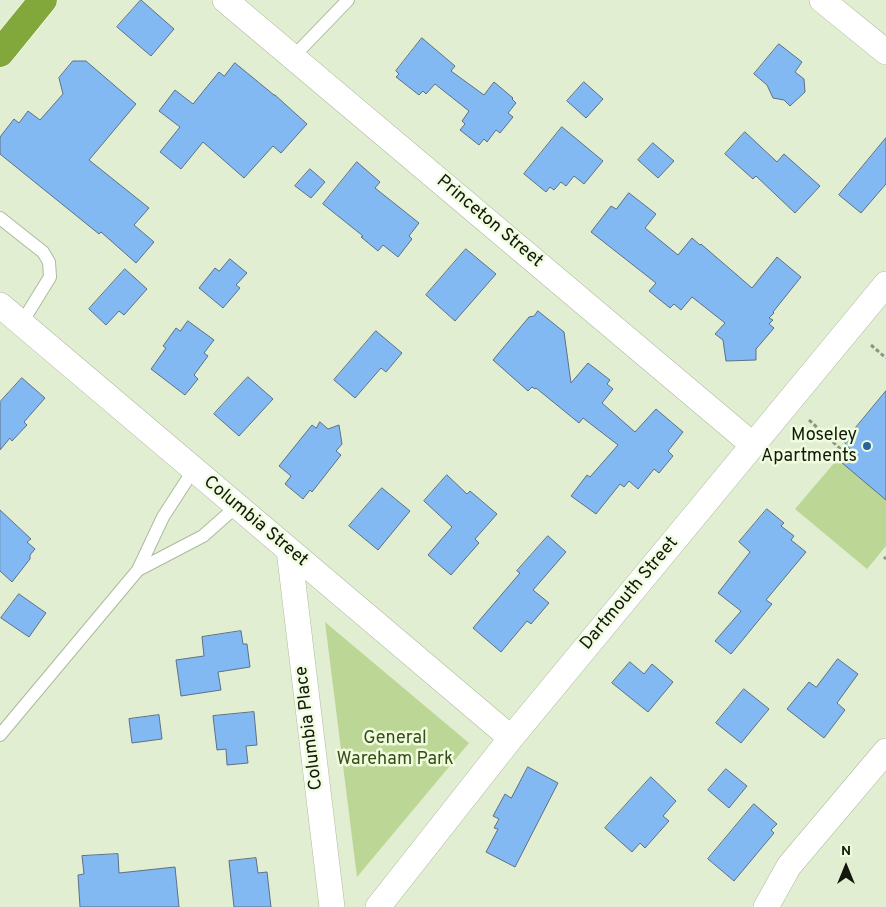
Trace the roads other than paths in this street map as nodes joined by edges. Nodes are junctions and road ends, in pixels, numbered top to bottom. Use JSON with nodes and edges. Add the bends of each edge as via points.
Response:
{"nodes":[{"id":1,"x":43,"y":0,"type":"edge"},
{"id":2,"x":225,"y":0,"type":"edge"},
{"id":3,"x":348,"y":0,"type":"edge"},
{"id":4,"x":822,"y":0,"type":"edge"},
{"id":5,"x":886,"y":52,"type":"edge"},
{"id":6,"x":0,"y":53,"type":"edge"},
{"id":7,"x":293,"y":57,"type":"junction"},
{"id":8,"x":0,"y":218,"type":"edge"},
{"id":9,"x":886,"y":284,"type":"edge"},
{"id":10,"x":0,"y":306,"type":"edge"},
{"id":11,"x":21,"y":324,"type":"junction"},
{"id":12,"x":753,"y":445,"type":"junction"},
{"id":13,"x":194,"y":470,"type":"junction"},
{"id":14,"x":237,"y":506,"type":"junction"},
{"id":15,"x":289,"y":550,"type":"junction"},
{"id":16,"x":138,"y":570,"type":"junction"},
{"id":17,"x":0,"y":735,"type":"edge"},
{"id":18,"x":511,"y":738,"type":"junction"},
{"id":19,"x":886,"y":751,"type":"edge"},
{"id":20,"x":332,"y":907,"type":"edge"},
{"id":21,"x":378,"y":907,"type":"edge"},
{"id":22,"x":766,"y":907,"type":"edge"}],
"edges":[{"from":1,"to":6,"type":"highway"},
{"from":2,"to":7,"type":"street","name":"Princeton Street"},
{"from":3,"to":7,"type":"lane"},
{"from":4,"to":5,"type":"street"},
{"from":7,"to":12,"type":"street","name":"Princeton Street"},
{"from":8,"to":11,"type":"lane","via":[[43,252],[49,262],[50,277]]},
{"from":9,"to":12,"type":"street","name":"Dartmouth Street"},
{"from":10,"to":11,"type":"street","name":"Columbia Street"},
{"from":11,"to":13,"type":"street","name":"Columbia Street"},
{"from":12,"to":18,"type":"street","name":"Dartmouth Street"},
{"from":13,"to":14,"type":"street","name":"Columbia Street"},
{"from":13,"to":16,"type":"lane","via":[[163,517]]},
{"from":14,"to":15,"type":"street","name":"Columbia Street"},
{"from":14,"to":16,"type":"lane","via":[[203,536]]},
{"from":15,"to":18,"type":"street","name":"Columbia Street"},
{"from":15,"to":20,"type":"street","name":"Columbia Place"},
{"from":16,"to":17,"type":"lane"},
{"from":18,"to":21,"type":"street","name":"Dartmouth Street"},
{"from":19,"to":22,"type":"street","via":[[789,866]]}]}
